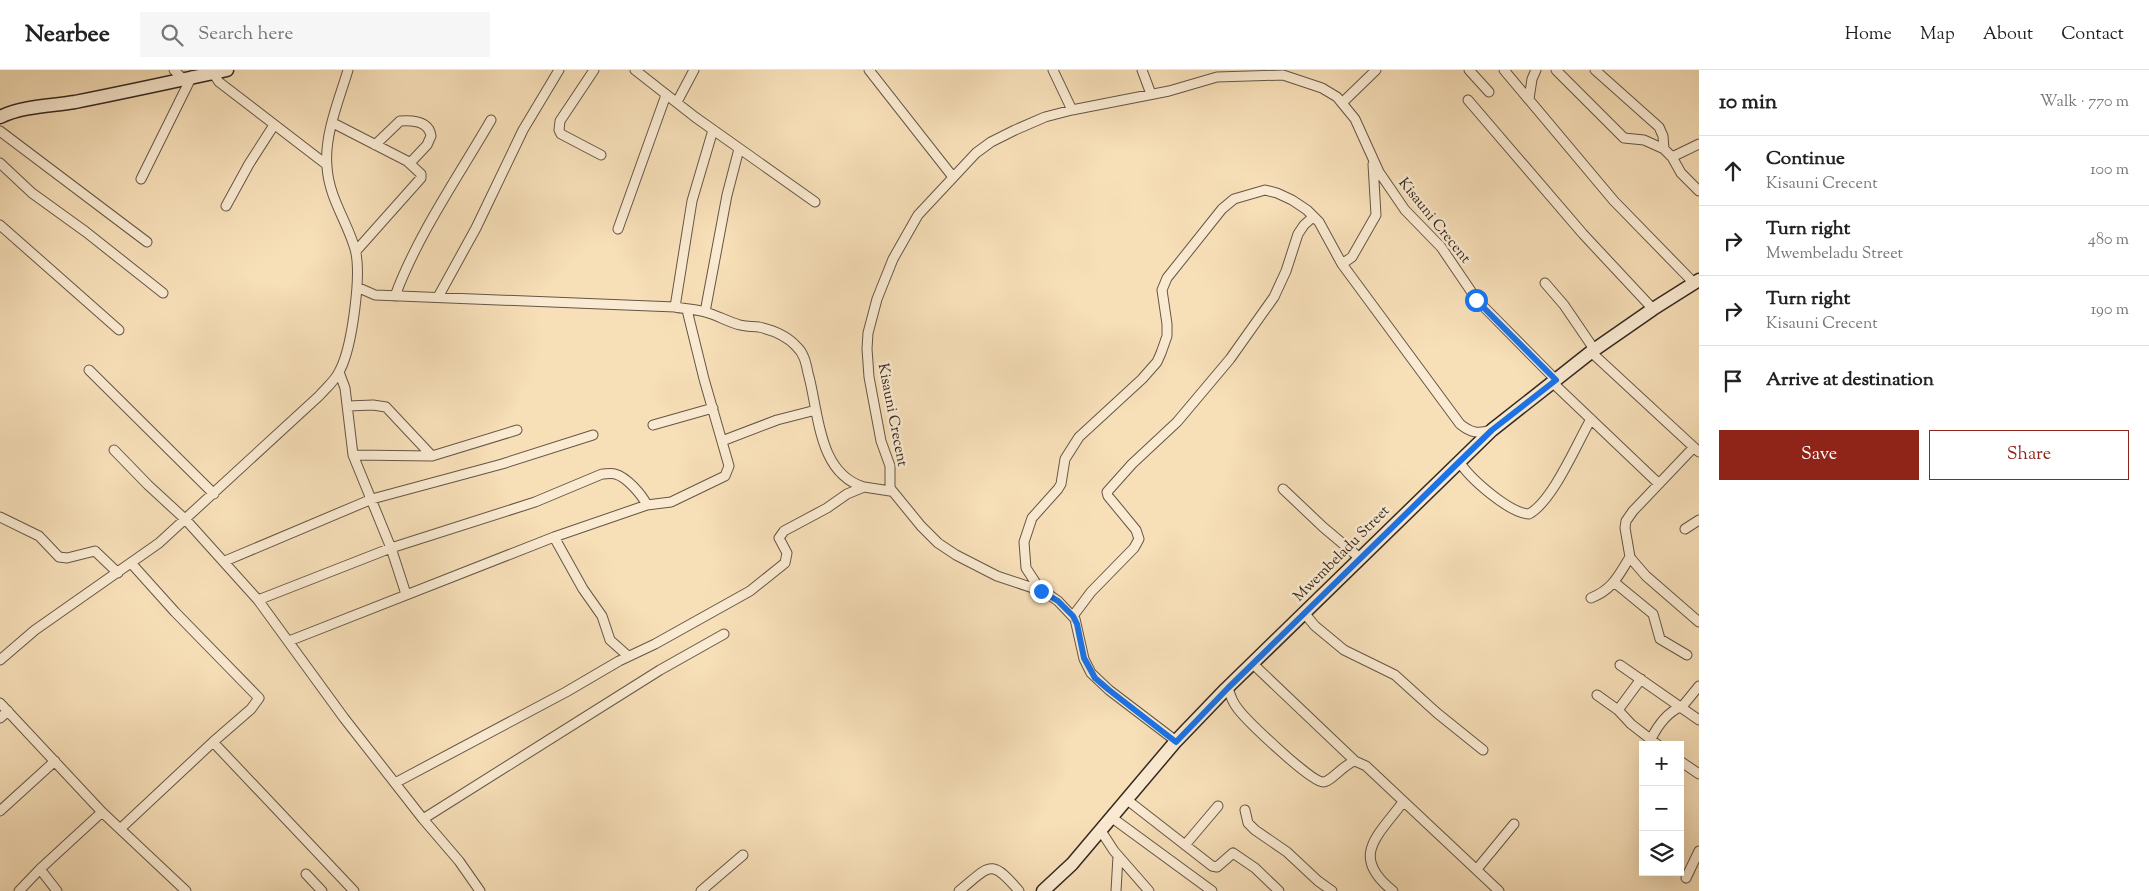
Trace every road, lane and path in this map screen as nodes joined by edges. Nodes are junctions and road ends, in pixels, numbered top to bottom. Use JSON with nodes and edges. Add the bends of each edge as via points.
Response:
{"nodes":[{"id":1,"x":227,"y":70,"type":"edge"},
{"id":2,"x":348,"y":70,"type":"edge"},
{"id":3,"x":559,"y":70,"type":"edge"},
{"id":4,"x":594,"y":70,"type":"edge"},
{"id":5,"x":635,"y":70,"type":"edge"},
{"id":6,"x":694,"y":70,"type":"edge"},
{"id":7,"x":869,"y":70,"type":"edge"},
{"id":8,"x":1053,"y":70,"type":"edge"},
{"id":9,"x":1142,"y":70,"type":"edge"},
{"id":10,"x":1376,"y":70,"type":"edge"},
{"id":11,"x":1469,"y":70,"type":"edge"},
{"id":12,"x":1504,"y":70,"type":"edge"},
{"id":13,"x":1536,"y":70,"type":"edge"},
{"id":14,"x":1556,"y":70,"type":"edge"},
{"id":15,"x":1595,"y":70,"type":"edge"},
{"id":16,"x":212,"y":71,"type":"edge"},
{"id":17,"x":1241,"y":73,"type":"edge"},
{"id":18,"x":183,"y":75,"type":"edge"},
{"id":19,"x":1489,"y":92,"type":"dead end"},
{"id":20,"x":1151,"y":94,"type":"junction"},
{"id":21,"x":666,"y":95,"type":"junction"},
{"id":22,"x":1529,"y":99,"type":"junction"},
{"id":23,"x":1468,"y":100,"type":"dead end"},
{"id":24,"x":677,"y":102,"type":"junction"},
{"id":25,"x":1342,"y":102,"type":"junction"},
{"id":26,"x":1072,"y":110,"type":"junction"},
{"id":27,"x":0,"y":117,"type":"edge"},
{"id":28,"x":491,"y":120,"type":"dead end"},
{"id":29,"x":333,"y":123,"type":"junction"},
{"id":30,"x":274,"y":125,"type":"junction"},
{"id":31,"x":713,"y":130,"type":"junction"},
{"id":32,"x":0,"y":131,"type":"edge"},
{"id":33,"x":1699,"y":144,"type":"edge"},
{"id":34,"x":375,"y":145,"type":"junction"},
{"id":35,"x":739,"y":149,"type":"junction"},
{"id":36,"x":1664,"y":149,"type":"junction"},
{"id":37,"x":601,"y":155,"type":"dead end"},
{"id":38,"x":1672,"y":157,"type":"junction"},
{"id":39,"x":1373,"y":158,"type":"junction"},
{"id":40,"x":0,"y":163,"type":"edge"},
{"id":41,"x":410,"y":163,"type":"junction"},
{"id":42,"x":326,"y":165,"type":"junction"},
{"id":43,"x":953,"y":177,"type":"junction"},
{"id":44,"x":141,"y":179,"type":"dead end"},
{"id":45,"x":1699,"y":190,"type":"edge"},
{"id":46,"x":815,"y":202,"type":"dead end"},
{"id":47,"x":226,"y":206,"type":"dead end"},
{"id":48,"x":1313,"y":217,"type":"junction"},
{"id":49,"x":0,"y":225,"type":"edge"},
{"id":50,"x":618,"y":229,"type":"dead end"},
{"id":51,"x":147,"y":242,"type":"dead end"},
{"id":52,"x":356,"y":251,"type":"junction"},
{"id":53,"x":1342,"y":264,"type":"junction"},
{"id":54,"x":1696,"y":282,"type":"edge"},
{"id":55,"x":1545,"y":283,"type":"dead end"},
{"id":56,"x":357,"y":287,"type":"junction"},
{"id":57,"x":164,"y":293,"type":"dead end"},
{"id":58,"x":395,"y":296,"type":"junction"},
{"id":59,"x":438,"y":297,"type":"junction"},
{"id":60,"x":675,"y":308,"type":"junction"},
{"id":61,"x":1653,"y":309,"type":"junction"},
{"id":62,"x":688,"y":310,"type":"junction"},
{"id":63,"x":705,"y":312,"type":"junction"},
{"id":64,"x":119,"y":330,"type":"dead end"},
{"id":65,"x":1593,"y":351,"type":"junction"},
{"id":66,"x":89,"y":370,"type":"dead end"},
{"id":67,"x":339,"y":372,"type":"junction"},
{"id":68,"x":1554,"y":381,"type":"junction"},
{"id":69,"x":348,"y":406,"type":"junction"},
{"id":70,"x":713,"y":408,"type":"junction"},
{"id":71,"x":816,"y":410,"type":"junction"},
{"id":72,"x":1591,"y":419,"type":"junction"},
{"id":73,"x":653,"y":425,"type":"dead end"},
{"id":74,"x":517,"y":430,"type":"dead end"},
{"id":75,"x":1492,"y":430,"type":"junction"},
{"id":76,"x":593,"y":435,"type":"dead end"},
{"id":77,"x":722,"y":441,"type":"junction"},
{"id":78,"x":114,"y":450,"type":"dead end"},
{"id":79,"x":1696,"y":450,"type":"edge"},
{"id":80,"x":353,"y":455,"type":"junction"},
{"id":81,"x":432,"y":456,"type":"junction"},
{"id":82,"x":1459,"y":462,"type":"junction"},
{"id":83,"x":1659,"y":484,"type":"junction"},
{"id":84,"x":864,"y":487,"type":"junction"},
{"id":85,"x":1284,"y":489,"type":"dead end"},
{"id":86,"x":890,"y":491,"type":"junction"},
{"id":87,"x":214,"y":494,"type":"junction"},
{"id":88,"x":372,"y":499,"type":"junction"},
{"id":89,"x":647,"y":505,"type":"junction"},
{"id":90,"x":0,"y":518,"type":"edge"},
{"id":91,"x":186,"y":520,"type":"junction"},
{"id":92,"x":1699,"y":520,"type":"edge"},
{"id":93,"x":1685,"y":529,"type":"dead end"},
{"id":94,"x":554,"y":538,"type":"junction"},
{"id":95,"x":391,"y":548,"type":"junction"},
{"id":96,"x":1630,"y":556,"type":"junction"},
{"id":97,"x":1361,"y":559,"type":"junction"},
{"id":98,"x":225,"y":561,"type":"junction"},
{"id":99,"x":131,"y":563,"type":"junction"},
{"id":100,"x":118,"y":573,"type":"junction"},
{"id":101,"x":1614,"y":582,"type":"junction"},
{"id":102,"x":1041,"y":591,"type":"junction"},
{"id":103,"x":406,"y":594,"type":"junction"},
{"id":104,"x":1591,"y":598,"type":"dead end"},
{"id":105,"x":258,"y":600,"type":"junction"},
{"id":106,"x":1305,"y":614,"type":"junction"},
{"id":107,"x":1073,"y":616,"type":"junction"},
{"id":108,"x":1699,"y":622,"type":"edge"},
{"id":109,"x":724,"y":634,"type":"dead end"},
{"id":110,"x":289,"y":642,"type":"junction"},
{"id":111,"x":1687,"y":655,"type":"dead end"},
{"id":112,"x":628,"y":656,"type":"junction"},
{"id":113,"x":0,"y":660,"type":"edge"},
{"id":114,"x":1253,"y":664,"type":"junction"},
{"id":115,"x":1620,"y":665,"type":"dead end"},
{"id":116,"x":1641,"y":679,"type":"junction"},
{"id":117,"x":1699,"y":686,"type":"edge"},
{"id":118,"x":1228,"y":688,"type":"junction"},
{"id":119,"x":1597,"y":695,"type":"dead end"},
{"id":120,"x":0,"y":703,"type":"edge"},
{"id":121,"x":1680,"y":707,"type":"junction"},
{"id":122,"x":1618,"y":710,"type":"junction"},
{"id":123,"x":8,"y":711,"type":"junction"},
{"id":124,"x":0,"y":718,"type":"edge"},
{"id":125,"x":1699,"y":720,"type":"edge"},
{"id":126,"x":1653,"y":741,"type":"edge"},
{"id":127,"x":1654,"y":741,"type":"edge"},
{"id":128,"x":212,"y":742,"type":"junction"},
{"id":129,"x":1176,"y":742,"type":"junction"},
{"id":130,"x":1483,"y":750,"type":"dead end"},
{"id":131,"x":55,"y":761,"type":"junction"},
{"id":132,"x":1355,"y":761,"type":"junction"},
{"id":133,"x":1684,"y":764,"type":"edge"},
{"id":134,"x":1699,"y":774,"type":"edge"},
{"id":135,"x":395,"y":783,"type":"junction"},
{"id":136,"x":1126,"y":799,"type":"junction"},
{"id":137,"x":1403,"y":802,"type":"junction"},
{"id":138,"x":1218,"y":806,"type":"dead end"},
{"id":139,"x":1245,"y":810,"type":"dead end"},
{"id":140,"x":0,"y":811,"type":"edge"},
{"id":141,"x":102,"y":812,"type":"junction"},
{"id":142,"x":1111,"y":817,"type":"junction"},
{"id":143,"x":423,"y":819,"type":"junction"},
{"id":144,"x":1514,"y":824,"type":"dead end"},
{"id":145,"x":120,"y":829,"type":"junction"},
{"id":146,"x":1101,"y":831,"type":"junction"},
{"id":147,"x":1185,"y":845,"type":"junction"},
{"id":148,"x":1699,"y":851,"type":"edge"},
{"id":149,"x":743,"y":855,"type":"dead end"},
{"id":150,"x":1118,"y":856,"type":"junction"},
{"id":151,"x":40,"y":869,"type":"junction"},
{"id":152,"x":1477,"y":869,"type":"junction"},
{"id":153,"x":306,"y":874,"type":"dead end"},
{"id":154,"x":1686,"y":878,"type":"dead end"},
{"id":155,"x":19,"y":891,"type":"edge"},
{"id":156,"x":57,"y":891,"type":"edge"},
{"id":157,"x":186,"y":891,"type":"edge"},
{"id":158,"x":322,"y":891,"type":"edge"},
{"id":159,"x":354,"y":891,"type":"edge"},
{"id":160,"x":480,"y":891,"type":"edge"},
{"id":161,"x":701,"y":891,"type":"edge"},
{"id":162,"x":959,"y":891,"type":"edge"},
{"id":163,"x":1019,"y":891,"type":"edge"},
{"id":164,"x":1043,"y":891,"type":"edge"},
{"id":165,"x":1116,"y":891,"type":"edge"},
{"id":166,"x":1149,"y":891,"type":"edge"},
{"id":167,"x":1212,"y":891,"type":"edge"},
{"id":168,"x":1279,"y":891,"type":"edge"},
{"id":169,"x":1332,"y":891,"type":"edge"},
{"id":170,"x":1393,"y":891,"type":"edge"},
{"id":171,"x":1499,"y":891,"type":"edge"}],
"edges":[{"from":1,"to":16,"type":"street"},
{"from":2,"to":29,"type":"street"},
{"from":3,"to":59,"type":"street","via":[[523,130],[476,228]]},
{"from":4,"to":37,"type":"street","via":[[560,120],[559,130]]},
{"from":5,"to":21,"type":"street"},
{"from":6,"to":24,"type":"street"},
{"from":7,"to":43,"type":"street"},
{"from":8,"to":26,"type":"street"},
{"from":9,"to":20,"type":"street"},
{"from":10,"to":25,"type":"street"},
{"from":11,"to":19,"type":"street"},
{"from":12,"to":22,"type":"street"},
{"from":13,"to":22,"type":"street"},
{"from":14,"to":36,"type":"street","via":[[1624,138],[1644,140]]},
{"from":15,"to":36,"type":"street","via":[[1659,127]]},
{"from":16,"to":18,"type":"street"},
{"from":16,"to":30,"type":"street","via":[[218,82]]},
{"from":17,"to":20,"type":"street","name":"Kisauni Crecent"},
{"from":17,"to":25,"type":"street","name":"Kisauni Crecent","via":[[1295,77],[1322,88]]},
{"from":18,"to":27,"type":"street","via":[[146,89],[22,110]]},
{"from":18,"to":44,"type":"street"},
{"from":20,"to":26,"type":"street","name":"Kisauni Crecent"},
{"from":21,"to":24,"type":"street"},
{"from":21,"to":50,"type":"street"},
{"from":22,"to":54,"type":"street","via":[[1608,194]]},
{"from":23,"to":61,"type":"street","via":[[1583,234]]},
{"from":24,"to":31,"type":"street"},
{"from":25,"to":39,"type":"street","name":"Kisauni Crecent","via":[[1355,119]]},
{"from":26,"to":43,"type":"street","name":"Kisauni Crecent","via":[[1001,136],[976,153]]},
{"from":28,"to":58,"type":"street","via":[[436,213]]},
{"from":29,"to":34,"type":"street"},
{"from":29,"to":42,"type":"street"},
{"from":30,"to":42,"type":"street"},
{"from":30,"to":47,"type":"street"},
{"from":31,"to":35,"type":"street"},
{"from":31,"to":60,"type":"street","via":[[692,201]]},
{"from":32,"to":51,"type":"street"},
{"from":33,"to":38,"type":"street"},
{"from":34,"to":41,"type":"street"},
{"from":34,"to":41,"type":"street","via":[[400,121],[421,122],[428,127],[431,136]]},
{"from":35,"to":46,"type":"street"},
{"from":35,"to":63,"type":"street"},
{"from":36,"to":38,"type":"street"},
{"from":38,"to":45,"type":"street","via":[[1681,173]]},
{"from":39,"to":53,"type":"street","via":[[1376,215],[1352,257]]},
{"from":39,"to":68,"type":"street","name":"Kisauni Crecent","via":[[1405,210],[1448,256],[1476,300]]},
{"from":40,"to":57,"type":"street","via":[[32,193]]},
{"from":41,"to":52,"type":"street","via":[[420,172],[421,178]]},
{"from":42,"to":52,"type":"street","via":[[334,200]]},
{"from":43,"to":86,"type":"street","name":"Kisauni Crecent","via":[[918,215],[900,244],[877,299],[868,333],[869,377],[890,466]]},
{"from":48,"to":53,"type":"street","via":[[1326,233]]},
{"from":48,"to":102,"type":"street","via":[[1292,200],[1265,190],[1234,199],[1209,223],[1171,272],[1162,290],[1167,324],[1157,362],[1079,437],[1065,459],[1061,484],[1032,518],[1024,542],[1024,561]]},
{"from":48,"to":107,"type":"street","via":[[1298,234],[1274,297],[1236,352],[1177,422],[1132,464],[1108,492],[1139,539]]},
{"from":49,"to":64,"type":"street"},
{"from":52,"to":56,"type":"street"},
{"from":53,"to":75,"type":"street","via":[[1460,424],[1478,434]]},
{"from":54,"to":61,"type":"street","name":"Mwembeladu Street"},
{"from":55,"to":65,"type":"street","via":[[1564,304]]},
{"from":56,"to":58,"type":"street","via":[[375,295]]},
{"from":56,"to":67,"type":"street","via":[[345,360]]},
{"from":58,"to":59,"type":"street"},
{"from":59,"to":60,"type":"street"},
{"from":60,"to":62,"type":"street"},
{"from":61,"to":65,"type":"street","name":"Mwembeladu Street"},
{"from":62,"to":63,"type":"street"},
{"from":62,"to":70,"type":"street"},
{"from":63,"to":71,"type":"street","via":[[742,326],[767,330],[796,345],[804,358]]},
{"from":65,"to":68,"type":"street","name":"Mwembeladu Street"},
{"from":65,"to":79,"type":"street"},
{"from":66,"to":87,"type":"street"},
{"from":67,"to":69,"type":"street"},
{"from":67,"to":87,"type":"street","via":[[319,396]]},
{"from":68,"to":72,"type":"street","name":"Kisauni Crecent"},
{"from":68,"to":75,"type":"street","name":"Mwembeladu Street"},
{"from":69,"to":80,"type":"street"},
{"from":69,"to":81,"type":"street","via":[[386,407]]},
{"from":70,"to":73,"type":"street"},
{"from":70,"to":77,"type":"street"},
{"from":71,"to":77,"type":"street","via":[[777,420]]},
{"from":71,"to":84,"type":"street","via":[[824,445],[833,462],[853,482]]},
{"from":72,"to":82,"type":"street","via":[[1567,466],[1541,504],[1529,514],[1521,514],[1508,506],[1465,471]]},
{"from":72,"to":83,"type":"street","name":"Kisauni Crecent"},
{"from":74,"to":81,"type":"street"},
{"from":75,"to":82,"type":"street","name":"Mwembeladu Street"},
{"from":76,"to":88,"type":"street","via":[[502,464]]},
{"from":77,"to":89,"type":"street","via":[[730,466],[725,476],[671,502]]},
{"from":78,"to":91,"type":"street"},
{"from":79,"to":83,"type":"street"},
{"from":80,"to":81,"type":"street"},
{"from":80,"to":88,"type":"street"},
{"from":82,"to":97,"type":"street","name":"Mwembeladu Street"},
{"from":83,"to":96,"type":"street","via":[[1626,521]]},
{"from":84,"to":86,"type":"street"},
{"from":84,"to":112,"type":"street","via":[[782,533],[779,540],[787,558],[782,567],[750,591]]},
{"from":85,"to":97,"type":"street"},
{"from":86,"to":102,"type":"street","via":[[933,538],[956,555],[997,576]]},
{"from":87,"to":91,"type":"street"},
{"from":88,"to":95,"type":"street"},
{"from":88,"to":98,"type":"street"},
{"from":89,"to":94,"type":"street"},
{"from":89,"to":95,"type":"street","via":[[620,476],[602,474],[535,502]]},
{"from":90,"to":100,"type":"street","via":[[39,536],[59,557],[95,551]]},
{"from":91,"to":98,"type":"street"},
{"from":91,"to":99,"type":"street"},
{"from":92,"to":93,"type":"street"},
{"from":94,"to":103,"type":"street"},
{"from":94,"to":112,"type":"street","via":[[602,616],[610,640]]},
{"from":95,"to":103,"type":"street"},
{"from":95,"to":105,"type":"street"},
{"from":96,"to":101,"type":"street"},
{"from":96,"to":108,"type":"street","via":[[1646,576]]},
{"from":97,"to":106,"type":"street","name":"Mwembeladu Street"},
{"from":98,"to":105,"type":"street"},
{"from":99,"to":100,"type":"street"},
{"from":99,"to":128,"type":"street","via":[[258,698],[251,709]]},
{"from":100,"to":113,"type":"street","via":[[35,630]]},
{"from":101,"to":104,"type":"street","via":[[1603,594]]},
{"from":101,"to":111,"type":"street","via":[[1653,614],[1660,639]]},
{"from":102,"to":107,"type":"street","via":[[1058,601]]},
{"from":103,"to":110,"type":"street"},
{"from":105,"to":110,"type":"street"},
{"from":106,"to":114,"type":"street","name":"Mwembeladu Street"},
{"from":106,"to":130,"type":"street","via":[[1344,650],[1395,675]]},
{"from":107,"to":129,"type":"street","via":[[1091,673]]},
{"from":109,"to":143,"type":"street","via":[[660,670]]},
{"from":110,"to":135,"type":"street"},
{"from":112,"to":135,"type":"street"},
{"from":114,"to":118,"type":"street","name":"Mwembeladu Street"},
{"from":114,"to":132,"type":"street"},
{"from":115,"to":116,"type":"street"},
{"from":116,"to":121,"type":"street"},
{"from":116,"to":122,"type":"street"},
{"from":117,"to":121,"type":"street"},
{"from":118,"to":129,"type":"street","name":"Mwembeladu Street"},
{"from":118,"to":132,"type":"street","via":[[1236,708],[1249,723],[1319,781],[1327,781],[1345,765]]},
{"from":119,"to":122,"type":"street"},
{"from":120,"to":123,"type":"street"},
{"from":121,"to":125,"type":"street"},
{"from":121,"to":127,"type":"street","via":[[1655,730]]},
{"from":122,"to":126,"type":"street"},
{"from":123,"to":124,"type":"street"},
{"from":123,"to":131,"type":"street"},
{"from":128,"to":145,"type":"street"},
{"from":128,"to":159,"type":"street"},
{"from":129,"to":136,"type":"street","name":"Mwembeladu Street"},
{"from":131,"to":140,"type":"street"},
{"from":131,"to":141,"type":"street"},
{"from":132,"to":137,"type":"street","via":[[1374,772]]},
{"from":133,"to":134,"type":"street"},
{"from":135,"to":143,"type":"street"},
{"from":136,"to":142,"type":"street","name":"Mwembeladu Street"},
{"from":136,"to":147,"type":"street"},
{"from":137,"to":152,"type":"street"},
{"from":137,"to":170,"type":"street","via":[[1370,847],[1371,866],[1377,877]]},
{"from":138,"to":147,"type":"street"},
{"from":139,"to":169,"type":"street","via":[[1248,823],[1255,830],[1287,852]]},
{"from":141,"to":145,"type":"street"},
{"from":141,"to":151,"type":"street"},
{"from":142,"to":146,"type":"street","name":"Mwembeladu Street"},
{"from":142,"to":167,"type":"street"},
{"from":143,"to":160,"type":"street"},
{"from":144,"to":152,"type":"street"},
{"from":145,"to":157,"type":"street"},
{"from":146,"to":150,"type":"street"},
{"from":146,"to":164,"type":"street","name":"Mwembeladu Street"},
{"from":147,"to":168,"type":"street","via":[[1216,867],[1229,855],[1239,855]]},
{"from":148,"to":154,"type":"street"},
{"from":149,"to":161,"type":"street"},
{"from":150,"to":165,"type":"street"},
{"from":150,"to":166,"type":"street"},
{"from":151,"to":155,"type":"street"},
{"from":151,"to":156,"type":"street"},
{"from":152,"to":171,"type":"street"},
{"from":153,"to":158,"type":"street"},
{"from":162,"to":163,"type":"street","via":[[992,868],[1002,871]]}]}
